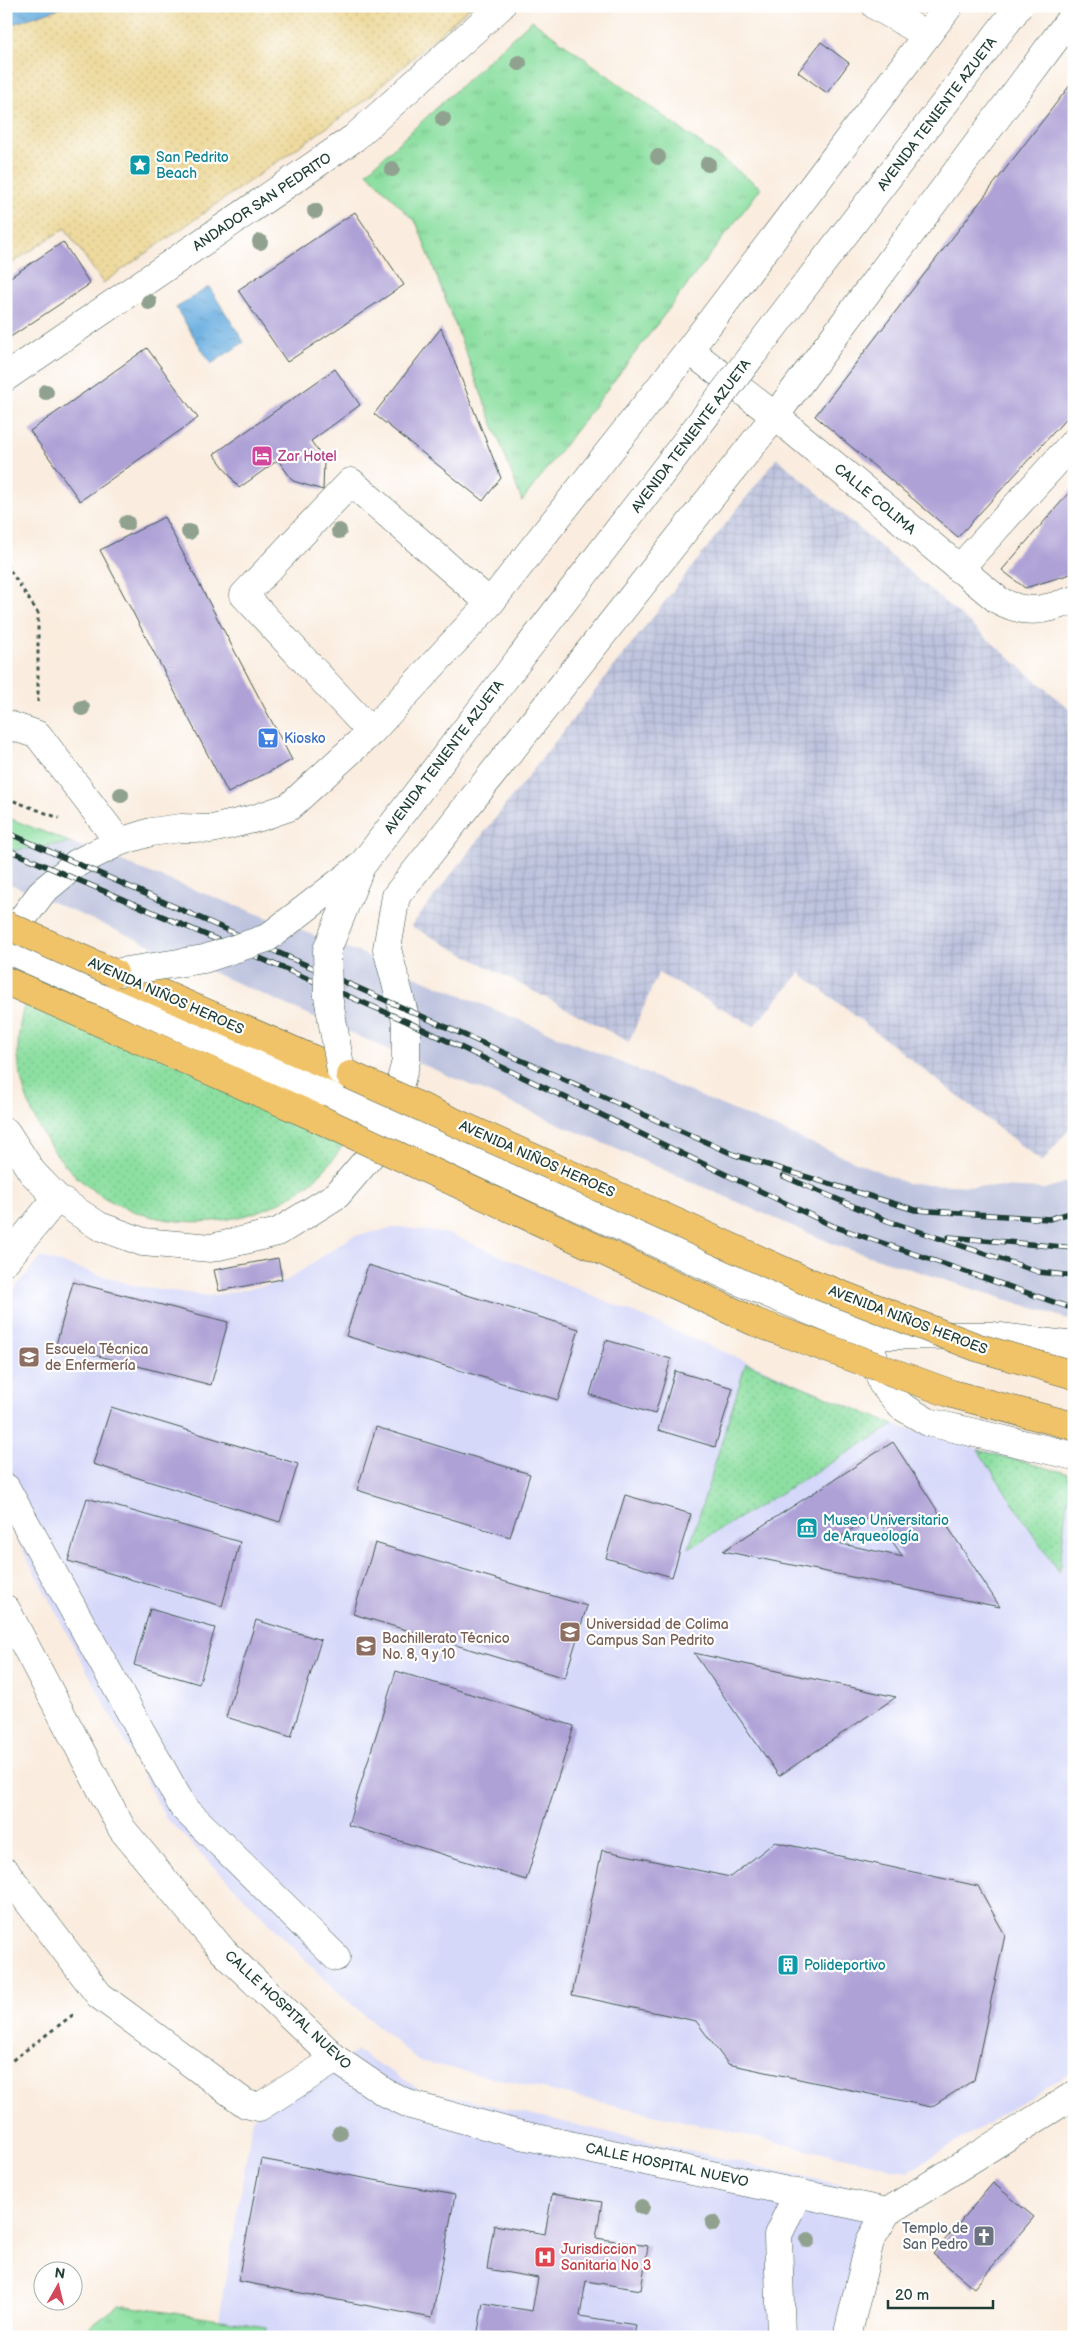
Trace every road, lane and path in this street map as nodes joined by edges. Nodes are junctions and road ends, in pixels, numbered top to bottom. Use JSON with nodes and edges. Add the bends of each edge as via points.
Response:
{"nodes":[{"id":1,"x":501,"y":6,"type":"edge"},
{"id":2,"x":876,"y":6,"type":"edge"},
{"id":3,"x":949,"y":6,"type":"edge"},
{"id":4,"x":1019,"y":6,"type":"edge"},
{"id":5,"x":1074,"y":14,"type":"edge"},
{"id":6,"x":927,"y":34,"type":"junction"},
{"id":7,"x":689,"y":350,"type":"junction"},
{"id":8,"x":6,"y":377,"type":"edge"},
{"id":9,"x":775,"y":416,"type":"junction"},
{"id":10,"x":1074,"y":442,"type":"edge"},
{"id":11,"x":6,"y":564,"type":"edge"},
{"id":12,"x":959,"y":569,"type":"junction"},
{"id":13,"x":1074,"y":600,"type":"edge"},
{"id":14,"x":490,"y":604,"type":"junction"},
{"id":15,"x":6,"y":724,"type":"edge"},
{"id":16,"x":371,"y":732,"type":"junction"},
{"id":17,"x":38,"y":735,"type":"junction"},
{"id":18,"x":119,"y":842,"type":"junction"},
{"id":19,"x":362,"y":865,"type":"junction"},
{"id":20,"x":6,"y":925,"type":"edge"},
{"id":21,"x":6,"y":943,"type":"edge"},
{"id":22,"x":6,"y":949,"type":"edge"},
{"id":23,"x":114,"y":973,"type":"junction"},
{"id":24,"x":6,"y":981,"type":"edge"},
{"id":25,"x":341,"y":1071,"type":"junction"},
{"id":26,"x":390,"y":1121,"type":"junction"},
{"id":27,"x":6,"y":1132,"type":"edge"},
{"id":28,"x":57,"y":1198,"type":"junction"},
{"id":29,"x":6,"y":1260,"type":"edge"},
{"id":30,"x":868,"y":1335,"type":"junction"},
{"id":31,"x":1074,"y":1346,"type":"edge"},
{"id":32,"x":1074,"y":1375,"type":"edge"},
{"id":33,"x":1074,"y":1426,"type":"edge"},
{"id":34,"x":1074,"y":1456,"type":"edge"},
{"id":35,"x":6,"y":1488,"type":"edge"},
{"id":36,"x":6,"y":1608,"type":"edge"},
{"id":37,"x":6,"y":1872,"type":"edge"},
{"id":38,"x":336,"y":1957,"type":"dead end"},
{"id":39,"x":99,"y":1995,"type":"junction"},
{"id":40,"x":336,"y":2058,"type":"junction"},
{"id":41,"x":6,"y":2065,"type":"edge"},
{"id":42,"x":1074,"y":2095,"type":"edge"},
{"id":43,"x":798,"y":2193,"type":"junction"},
{"id":44,"x":887,"y":2212,"type":"junction"},
{"id":45,"x":781,"y":2337,"type":"edge"},
{"id":46,"x":847,"y":2337,"type":"edge"}],
"edges":[{"from":1,"to":8,"type":"street","name":"ANDADOR SAN PEDRITO","via":[[354,138]]},
{"from":2,"to":6,"type":"street"},
{"from":3,"to":6,"type":"street"},
{"from":4,"to":19,"type":"street","name":"AVENIDA TENIENTE AZUETA","bridge":true},
{"from":5,"to":9,"type":"street"},
{"from":6,"to":7,"type":"street"},
{"from":7,"to":9,"type":"street","name":"CALLE COLIMA"},
{"from":7,"to":14,"type":"street"},
{"from":9,"to":12,"type":"street","name":"CALLE COLIMA"},
{"from":9,"to":26,"type":"street","via":[[396,896],[387,949],[406,1021],[406,1061]]},
{"from":10,"to":12,"type":"street"},
{"from":11,"to":17,"type":"path","via":[[38,614]]},
{"from":12,"to":13,"type":"street","name":"CALLE COLIMA","via":[[1014,609],[1038,612]]},
{"from":14,"to":16,"type":"street"},
{"from":14,"to":16,"type":"street","via":[[351,482],[244,595]]},
{"from":15,"to":17,"type":"street"},
{"from":16,"to":18,"type":"street","via":[[289,806],[212,829],[181,828],[151,832]]},
{"from":17,"to":18,"type":"street"},
{"from":18,"to":21,"type":"street","via":[[77,863],[43,891]]},
{"from":19,"to":23,"type":"street","name":"AVENIDA TENIENTE AZUETA","bridge":true,"via":[[266,938],[204,959]]},
{"from":19,"to":25,"type":"street","name":"AVENIDA TENIENTE AZUETA","bridge":true,"via":[[328,950],[328,996]]},
{"from":20,"to":23,"type":"main road","name":"AVENIDA NIÑOS HEROES","bridge":true},
{"from":22,"to":26,"type":"street"},
{"from":23,"to":25,"type":"main road","name":"AVENIDA NIÑOS HEROES"},
{"from":24,"to":33,"type":"main road","bridge":true,"via":[[317,1118],[755,1322],[952,1394]]},
{"from":25,"to":32,"type":"main road","name":"AVENIDA NIÑOS HEROES","bridge":true,"via":[[804,1280],[976,1347]]},
{"from":26,"to":28,"type":"street","via":[[372,1155],[337,1195],[278,1232],[211,1248],[143,1242],[99,1226]]},
{"from":26,"to":30,"type":"street","via":[[741,1282]]},
{"from":27,"to":28,"type":"street","via":[[32,1172]]},
{"from":28,"to":29,"type":"street"},
{"from":30,"to":31,"type":"street","via":[[992,1336]]},
{"from":30,"to":34,"type":"street","via":[[872,1358],[882,1382],[901,1406],[928,1422]]},
{"from":35,"to":38,"type":"street","via":[[183,1807]]},
{"from":36,"to":40,"type":"street","name":"CALLE HOSPITAL NUEVO","via":[[122,1829],[223,1951]]},
{"from":37,"to":39,"type":"street"},
{"from":39,"to":40,"type":"street","via":[[246,2104],[259,2106]]},
{"from":39,"to":41,"type":"path"},
{"from":40,"to":43,"type":"street","name":"CALLE HOSPITAL NUEVO","via":[[384,2092],[411,2106],[517,2134]]},
{"from":42,"to":44,"type":"street"},
{"from":43,"to":44,"type":"street","name":"CALLE HOSPITAL NUEVO"},
{"from":43,"to":45,"type":"street","via":[[778,2235]]},
{"from":44,"to":46,"type":"street","via":[[870,2241]]}]}
